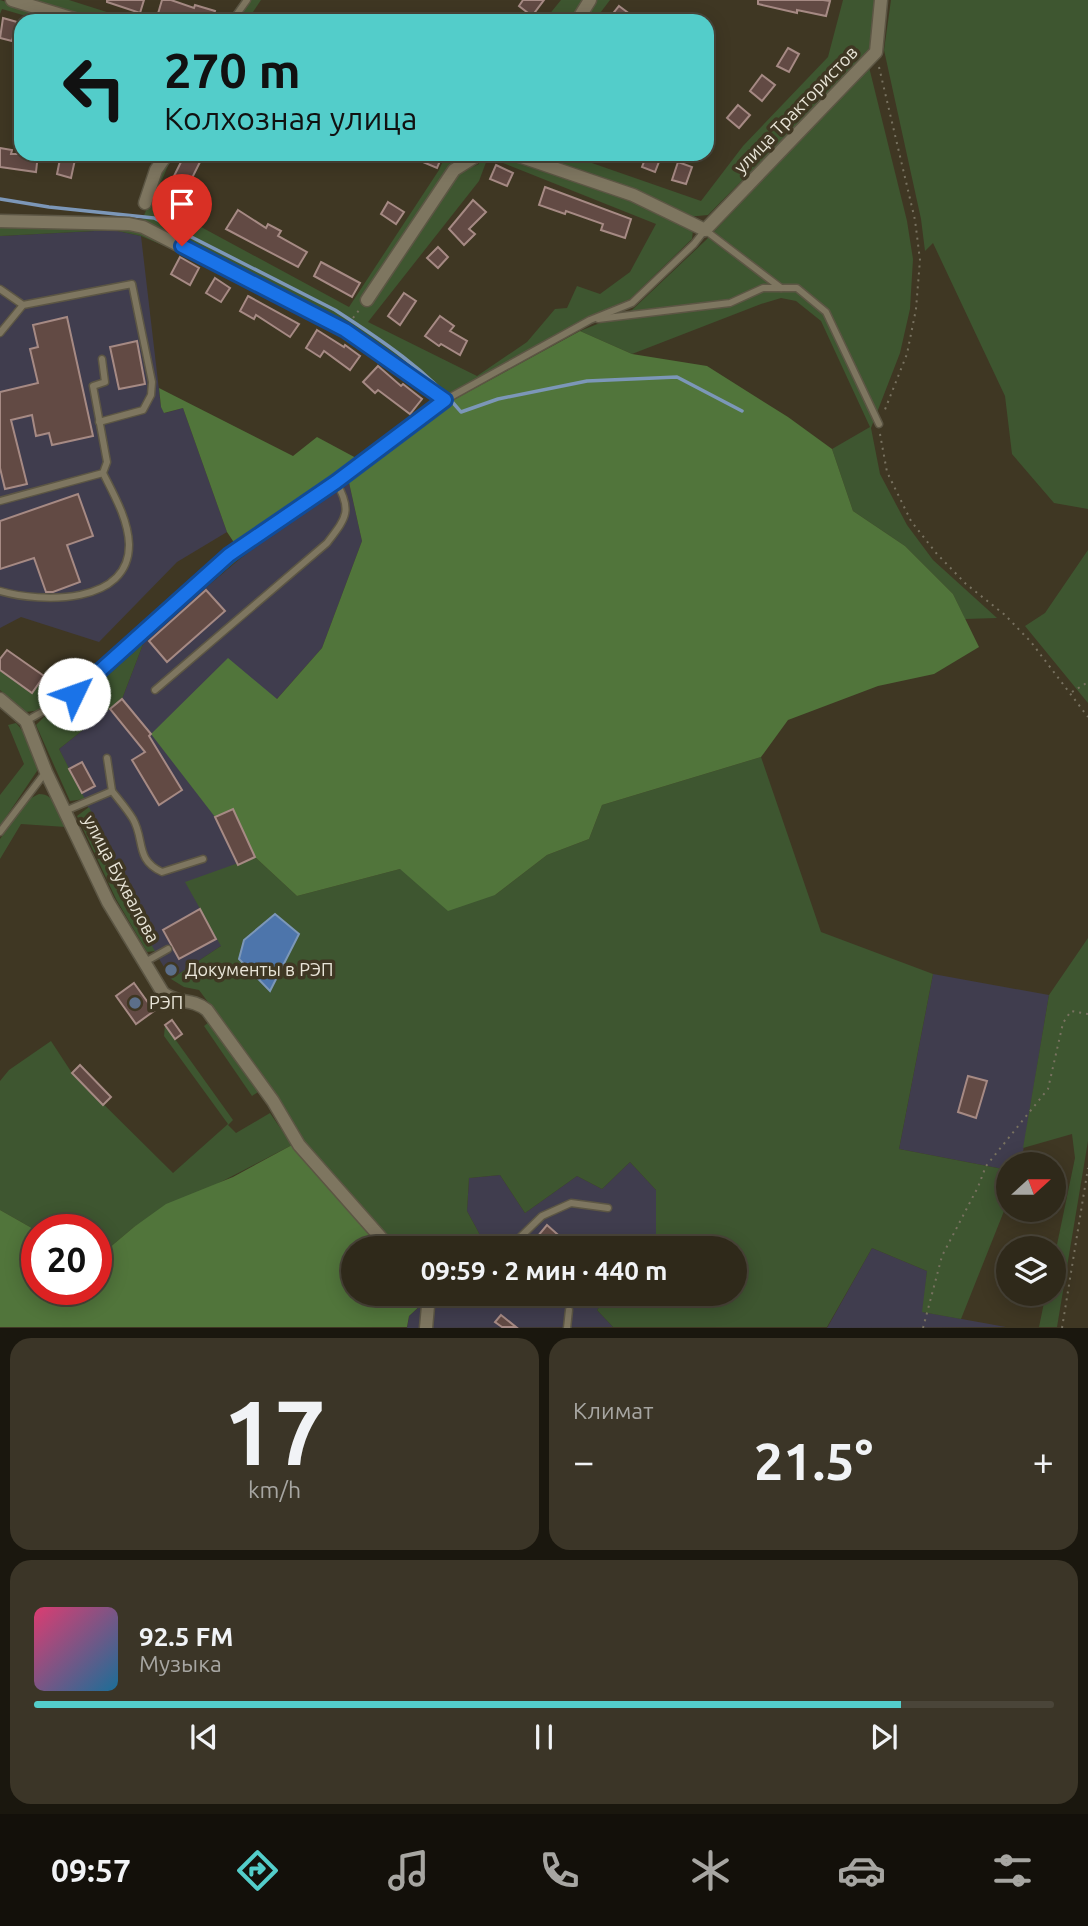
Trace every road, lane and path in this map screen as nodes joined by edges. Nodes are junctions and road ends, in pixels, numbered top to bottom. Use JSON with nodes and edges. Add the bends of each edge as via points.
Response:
{"nodes":[{"id":1,"x":12,"y":0,"type":"edge"},
{"id":2,"x":881,"y":0,"type":"edge"},
{"id":3,"x":58,"y":14,"type":"edge"},
{"id":4,"x":876,"y":52,"type":"junction"},
{"id":5,"x":162,"y":161,"type":"edge"},
{"id":6,"x":468,"y":161,"type":"edge"},
{"id":7,"x":534,"y":161,"type":"edge"},
{"id":8,"x":145,"y":203,"type":"dead end"},
{"id":9,"x":0,"y":221,"type":"edge"},
{"id":10,"x":705,"y":230,"type":"junction"},
{"id":11,"x":781,"y":288,"type":"junction"},
{"id":12,"x":0,"y":289,"type":"edge"},
{"id":13,"x":368,"y":300,"type":"dead end"},
{"id":14,"x":23,"y":304,"type":"junction"},
{"id":15,"x":357,"y":312,"type":"dead end"},
{"id":16,"x":590,"y":320,"type":"junction"},
{"id":17,"x":349,"y":324,"type":"dead end"},
{"id":18,"x":0,"y":333,"type":"edge"},
{"id":19,"x":102,"y":359,"type":"dead end"},
{"id":20,"x":445,"y":400,"type":"junction"},
{"id":21,"x":99,"y":422,"type":"junction"},
{"id":22,"x":879,"y":424,"type":"junction"},
{"id":23,"x":103,"y":472,"type":"junction"},
{"id":24,"x":336,"y":482,"type":"junction"},
{"id":25,"x":0,"y":500,"type":"edge"},
{"id":26,"x":0,"y":591,"type":"edge"},
{"id":27,"x":1088,"y":682,"type":"edge"},
{"id":28,"x":155,"y":691,"type":"dead end"},
{"id":29,"x":1071,"y":692,"type":"junction"},
{"id":30,"x":0,"y":699,"type":"edge"},
{"id":31,"x":1088,"y":717,"type":"edge"},
{"id":32,"x":26,"y":722,"type":"junction"},
{"id":33,"x":107,"y":758,"type":"dead end"},
{"id":34,"x":46,"y":772,"type":"junction"},
{"id":35,"x":112,"y":791,"type":"junction"},
{"id":36,"x":65,"y":811,"type":"junction"},
{"id":37,"x":0,"y":832,"type":"edge"},
{"id":38,"x":203,"y":859,"type":"dead end"},
{"id":39,"x":168,"y":949,"type":"dead end"},
{"id":40,"x":145,"y":962,"type":"junction"},
{"id":41,"x":1088,"y":1014,"type":"edge"},
{"id":42,"x":1088,"y":1168,"type":"edge"},
{"id":43,"x":608,"y":1208,"type":"dead end"},
{"id":44,"x":379,"y":1236,"type":"edge"},
{"id":45,"x":521,"y":1236,"type":"edge"},
{"id":46,"x":428,"y":1306,"type":"edge"},
{"id":47,"x":569,"y":1310,"type":"dead end"},
{"id":48,"x":426,"y":1328,"type":"edge"},
{"id":49,"x":567,"y":1328,"type":"edge"},
{"id":50,"x":923,"y":1328,"type":"edge"},
{"id":51,"x":1062,"y":1328,"type":"edge"}],
"edges":[{"from":1,"to":3,"type":"street"},
{"from":2,"to":4,"type":"street","name":"улица Трактористов"},
{"from":4,"to":10,"type":"street","name":"улица Трактористов"},
{"from":4,"to":22,"type":"path","via":[[915,219],[920,260],[907,354]]},
{"from":5,"to":8,"type":"street"},
{"from":6,"to":13,"type":"street","via":[[454,170]]},
{"from":7,"to":10,"type":"street","via":[[634,195]]},
{"from":9,"to":20,"type":"street","via":[[143,227],[345,330]]},
{"from":10,"to":11,"type":"lane"},
{"from":10,"to":16,"type":"lane","via":[[632,303]]},
{"from":11,"to":16,"type":"lane","via":[[763,288],[730,303]]},
{"from":11,"to":22,"type":"lane","via":[[797,288],[826,312]]},
{"from":12,"to":14,"type":"lane"},
{"from":14,"to":18,"type":"lane"},
{"from":14,"to":21,"type":"lane","via":[[132,284],[151,395],[143,410]]},
{"from":15,"to":17,"type":"path"},
{"from":16,"to":20,"type":"lane"},
{"from":19,"to":21,"type":"lane","via":[[105,382],[93,386]]},
{"from":20,"to":24,"type":"lane"},
{"from":21,"to":23,"type":"lane","via":[[107,462]]},
{"from":22,"to":29,"type":"path","via":[[887,472],[911,521],[966,584],[1031,642]]},
{"from":23,"to":25,"type":"lane"},
{"from":23,"to":26,"type":"lane","via":[[129,542],[128,559],[118,577],[81,595],[49,599]]},
{"from":24,"to":28,"type":"lane","via":[[346,511],[327,542]]},
{"from":24,"to":32,"type":"lane","via":[[229,555],[74,694]]},
{"from":27,"to":29,"type":"path"},
{"from":29,"to":31,"type":"path"},
{"from":30,"to":32,"type":"street","name":"улица Бухвалова"},
{"from":32,"to":34,"type":"street","name":"улица Бухвалова"},
{"from":33,"to":35,"type":"lane"},
{"from":34,"to":36,"type":"street","name":"улица Бухвалова"},
{"from":34,"to":37,"type":"lane"},
{"from":35,"to":36,"type":"lane"},
{"from":35,"to":38,"type":"lane","via":[[134,821],[149,866],[162,872]]},
{"from":36,"to":40,"type":"street","name":"улица Бухвалова","via":[[108,902]]},
{"from":39,"to":40,"type":"lane"},
{"from":40,"to":44,"type":"street","name":"улица Бухвалова","via":[[163,993],[207,1010],[299,1145]]},
{"from":41,"to":50,"type":"path","via":[[1071,1011],[1063,1023],[1048,1089],[986,1166],[942,1256]]},
{"from":42,"to":51,"type":"path"},
{"from":43,"to":45,"type":"lane","via":[[571,1203],[542,1216]]},
{"from":46,"to":48,"type":"street"},
{"from":47,"to":49,"type":"lane"}]}
